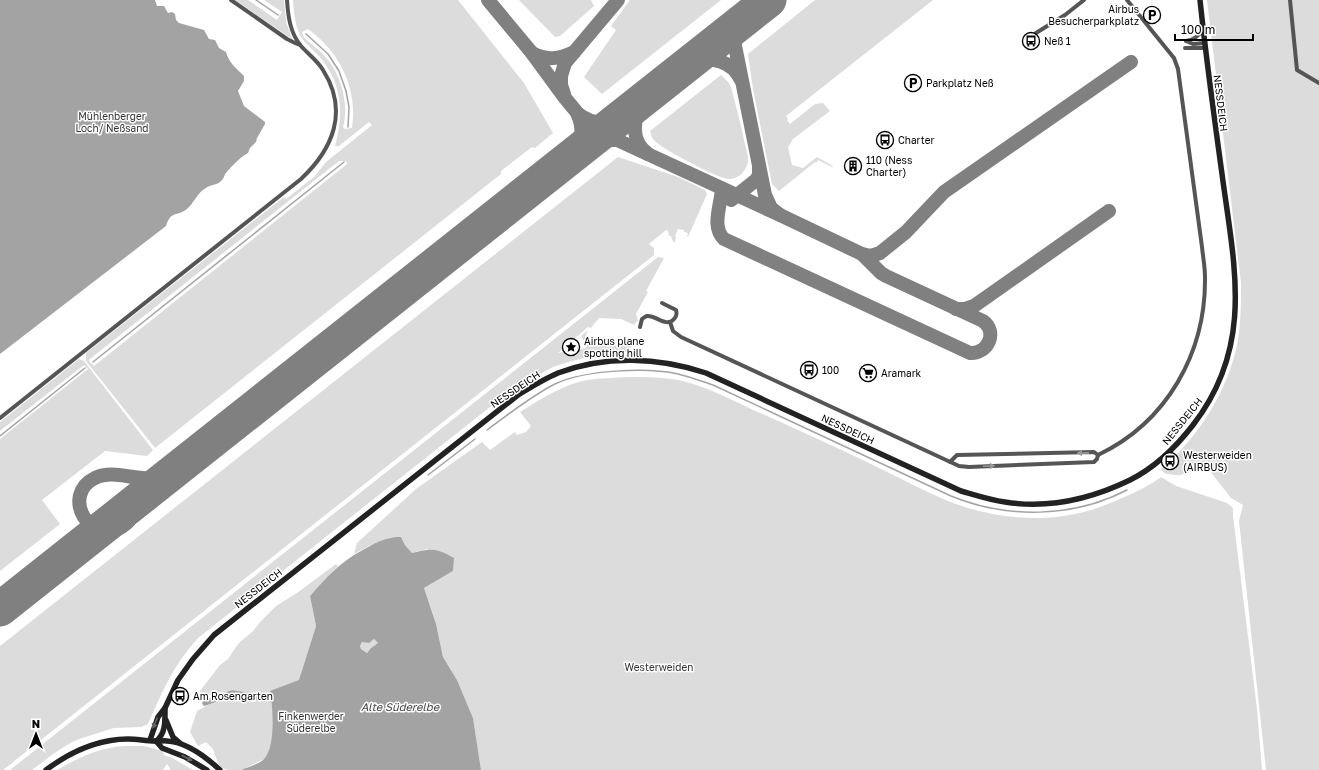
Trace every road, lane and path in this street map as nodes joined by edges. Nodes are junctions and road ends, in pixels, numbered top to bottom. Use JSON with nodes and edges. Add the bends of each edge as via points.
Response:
{"nodes":[{"id":1,"x":231,"y":0,"type":"edge"},
{"id":2,"x":287,"y":0,"type":"edge"},
{"id":3,"x":1084,"y":0,"type":"edge"},
{"id":4,"x":1126,"y":0,"type":"edge"},
{"id":5,"x":1200,"y":0,"type":"edge"},
{"id":6,"x":1290,"y":0,"type":"edge"},
{"id":7,"x":1203,"y":28,"type":"junction"},
{"id":8,"x":1036,"y":33,"type":"dead end"},
{"id":9,"x":300,"y":44,"type":"junction"},
{"id":10,"x":1205,"y":45,"type":"junction"},
{"id":11,"x":1185,"y":48,"type":"dead end"},
{"id":12,"x":1319,"y":83,"type":"edge"},
{"id":13,"x":662,"y":303,"type":"dead end"},
{"id":14,"x":670,"y":322,"type":"junction"},
{"id":15,"x":640,"y":327,"type":"dead end"},
{"id":16,"x":0,"y":418,"type":"edge"},
{"id":17,"x":1098,"y":455,"type":"junction"},
{"id":18,"x":950,"y":462,"type":"junction"},
{"id":19,"x":165,"y":708,"type":"junction"},
{"id":20,"x":165,"y":720,"type":"junction"},
{"id":21,"x":153,"y":741,"type":"junction"},
{"id":22,"x":184,"y":745,"type":"junction"},
{"id":23,"x":46,"y":770,"type":"edge"},
{"id":24,"x":207,"y":770,"type":"edge"},
{"id":25,"x":220,"y":770,"type":"edge"}],
"edges":[{"from":1,"to":9,"type":"street","via":[[287,39]]},
{"from":2,"to":9,"type":"street","via":[[290,25]]},
{"from":3,"to":8,"type":"street","via":[[1066,15]]},
{"from":4,"to":17,"type":"street","via":[[1174,58],[1178,69],[1202,247],[1204,296],[1191,358],[1173,390],[1143,425],[1125,440]]},
{"from":5,"to":7,"type":"street","name":"NESSDEICH"},
{"from":6,"to":12,"type":"street","via":[[1297,70]]},
{"from":7,"to":10,"type":"street","name":"NESSDEICH"},
{"from":7,"to":10,"type":"street","via":[[1197,37],[1186,41]]},
{"from":9,"to":16,"type":"street","via":[[324,71],[335,105],[335,122],[331,138],[317,164],[283,194]]},
{"from":10,"to":11,"type":"street"},
{"from":10,"to":19,"type":"street","name":"NESSDEICH","via":[[1236,284],[1235,325],[1224,371],[1210,401],[1177,445],[1144,472],[1114,487],[1078,499],[1042,504],[998,501],[961,491],[706,373],[660,362],[629,360],[580,366],[548,377],[518,395],[224,627],[193,658],[178,680]]},
{"from":13,"to":14,"type":"street","via":[[676,310],[676,316]]},
{"from":14,"to":15,"type":"street","via":[[646,316],[642,319]]},
{"from":14,"to":18,"type":"street","via":[[673,331],[681,337]]},
{"from":17,"to":18,"type":"street","one_way":true,"via":[[1094,452],[957,455]]},
{"from":18,"to":17,"type":"street","one_way":true,"via":[[969,467],[1094,462]]},
{"from":19,"to":20,"type":"street","name":"NESSDEICH"},
{"from":19,"to":21,"type":"street","name":"NESSDEICH","one_way":true,"via":[[158,717]]},
{"from":20,"to":21,"type":"street","name":"NESSDEICH","via":[[162,734]]},
{"from":20,"to":22,"type":"street","via":[[177,741]]},
{"from":21,"to":22,"type":"street"},
{"from":21,"to":23,"type":"street","via":[[118,740],[93,744]]},
{"from":21,"to":24,"type":"street","one_way":true},
{"from":22,"to":25,"type":"street","via":[[202,755]]}]}
